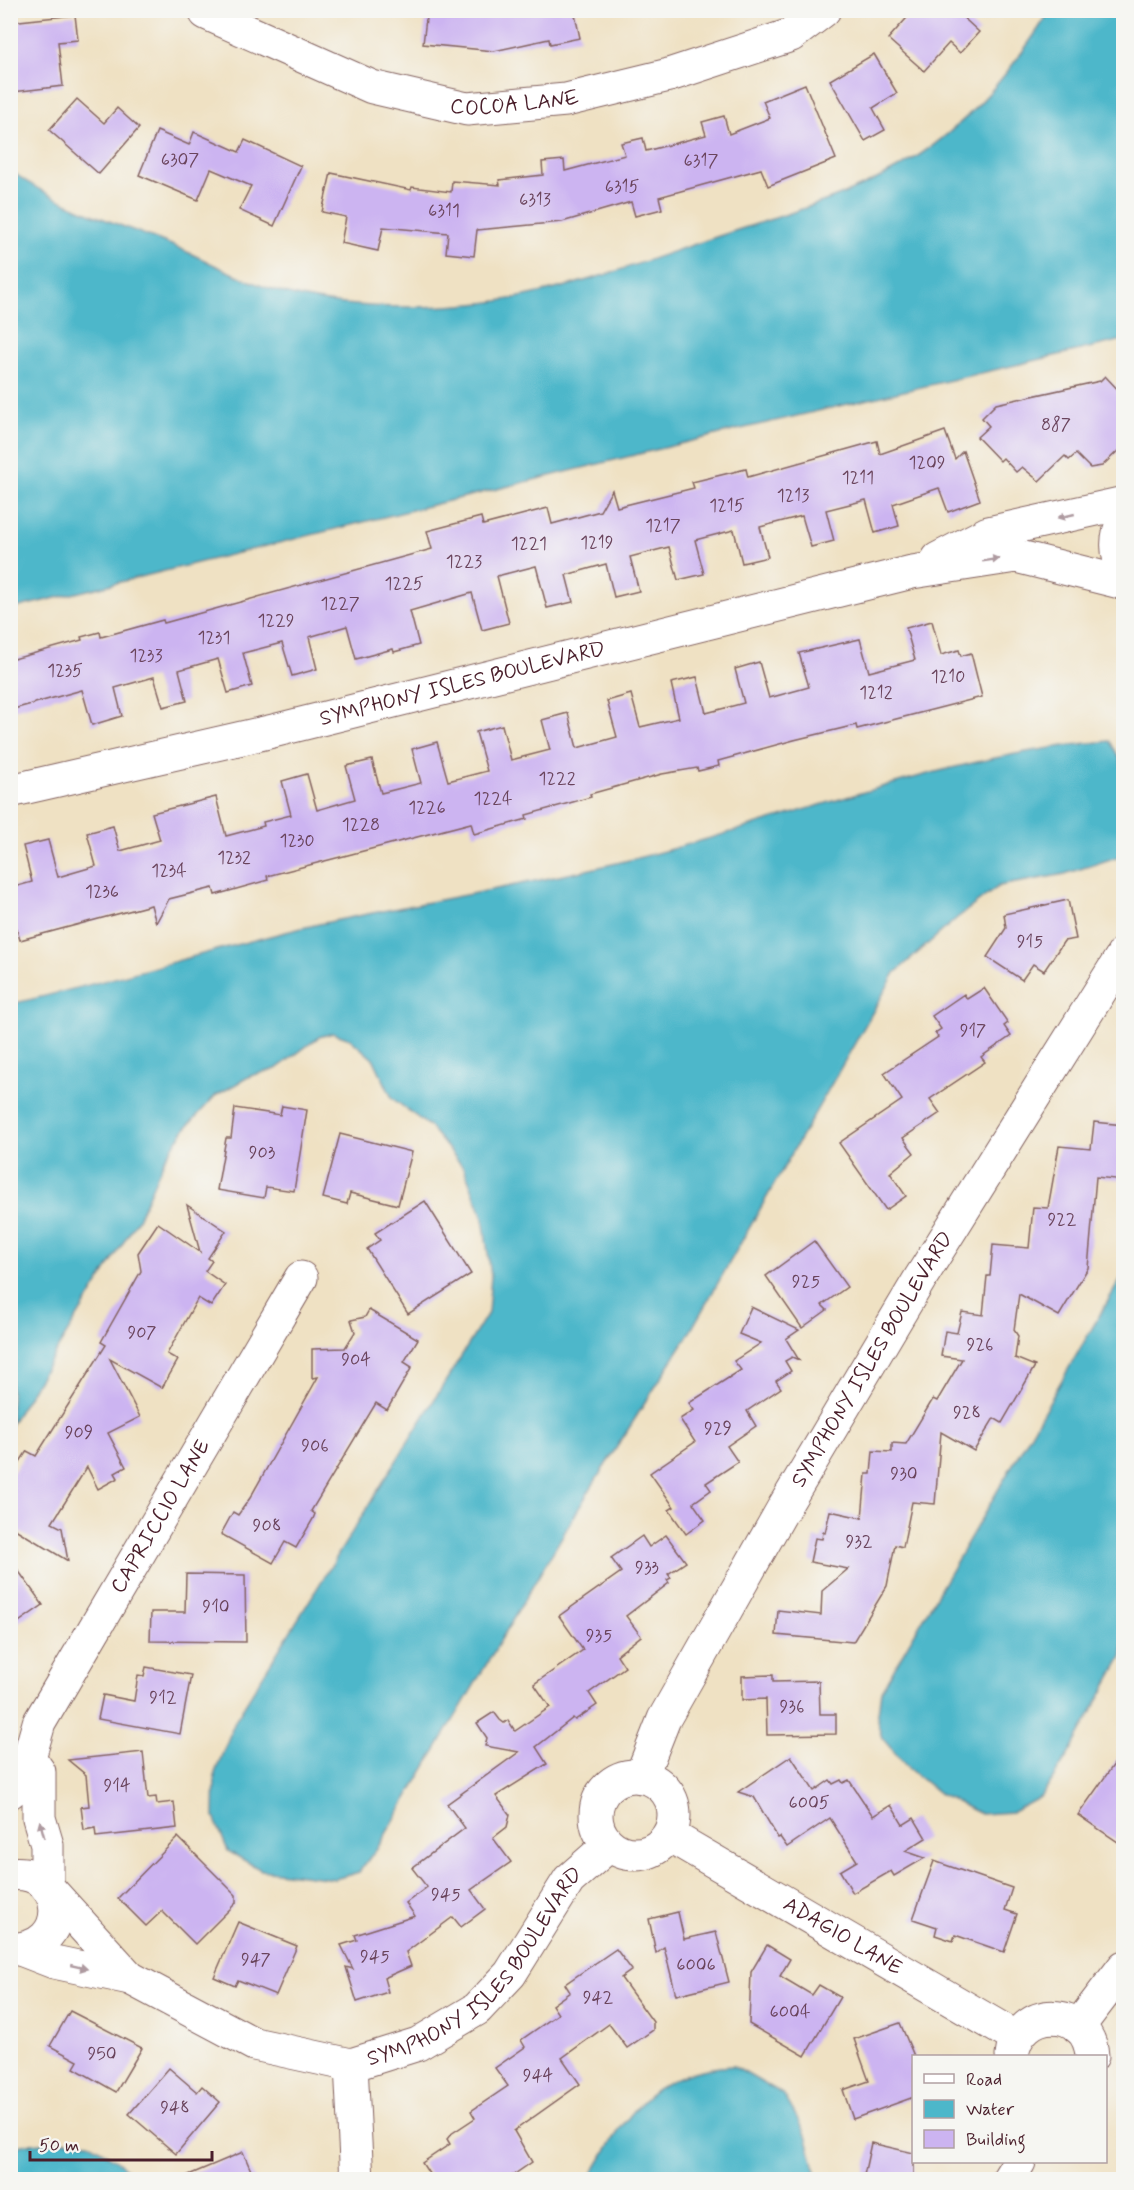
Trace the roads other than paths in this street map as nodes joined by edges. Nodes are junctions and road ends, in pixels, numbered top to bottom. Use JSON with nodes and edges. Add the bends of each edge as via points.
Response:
{"nodes":[{"id":1,"x":824,"y":10,"type":"edge"},
{"id":2,"x":206,"y":13,"type":"dead end"},
{"id":3,"x":1124,"y":503,"type":"edge"},
{"id":4,"x":1124,"y":520,"type":"edge"},
{"id":5,"x":1124,"y":570,"type":"edge"},
{"id":6,"x":912,"y":572,"type":"junction"},
{"id":7,"x":1124,"y":583,"type":"edge"},
{"id":8,"x":10,"y":791,"type":"edge"},
{"id":9,"x":1124,"y":953,"type":"edge"},
{"id":10,"x":301,"y":1278,"type":"dead end"},
{"id":11,"x":29,"y":1758,"type":"junction"},
{"id":12,"x":641,"y":1777,"type":"junction"},
{"id":13,"x":10,"y":1792,"type":"edge"},
{"id":14,"x":669,"y":1834,"type":"junction"},
{"id":15,"x":609,"y":1845,"type":"junction"},
{"id":16,"x":10,"y":1875,"type":"edge"},
{"id":17,"x":49,"y":1889,"type":"junction"},
{"id":18,"x":17,"y":1950,"type":"edge"},
{"id":19,"x":1124,"y":1967,"type":"edge"},
{"id":20,"x":130,"y":1978,"type":"junction"},
{"id":21,"x":1078,"y":2027,"type":"junction"},
{"id":22,"x":1014,"y":2047,"type":"edge"},
{"id":23,"x":1092,"y":2055,"type":"edge"},
{"id":24,"x":351,"y":2065,"type":"junction"},
{"id":25,"x":1017,"y":2163,"type":"edge"},
{"id":26,"x":357,"y":2180,"type":"edge"},
{"id":27,"x":1008,"y":2180,"type":"edge"}],
"edges":[{"from":1,"to":2,"type":"street","name":"COCOA LANE","via":[[791,35],[669,75],[566,100],[467,109],[372,87]]},
{"from":3,"to":6,"type":"street","name":"SYMPHONY ISLES BOULEVARD","one_way":true,"via":[[988,533]]},
{"from":4,"to":5,"type":"street","via":[[1117,544]]},
{"from":6,"to":7,"type":"street","name":"SYMPHONY ISLES BOULEVARD","one_way":true,"via":[[1016,556]]},
{"from":6,"to":8,"type":"street","name":"SYMPHONY ISLES BOULEVARD","via":[[273,731]]},
{"from":9,"to":12,"type":"street","name":"SYMPHONY ISLES BOULEVARD","via":[[921,1277],[784,1507],[664,1719]]},
{"from":10,"to":11,"type":"street","name":"CAPRICCIO LANE","via":[[39,1723]]},
{"from":11,"to":13,"type":"street","name":"CAPRICCIO LANE","via":[[16,1769]]},
{"from":17,"to":11,"type":"street","one_way":true,"via":[[47,1845],[39,1818],[39,1772]]},
{"from":12,"to":14,"type":"street","via":[[652,1780],[669,1796],[674,1819]]},
{"from":12,"to":15,"type":"street","via":[[618,1780],[601,1796],[597,1822]]},
{"from":14,"to":15,"type":"street","via":[[646,1853],[634,1854]]},
{"from":14,"to":22,"type":"street","name":"ADAGIO LANE"},
{"from":15,"to":24,"type":"street","name":"SYMPHONY ISLES BOULEVARD","via":[[569,1880],[510,1974],[477,2009],[418,2044]]},
{"from":16,"to":17,"type":"street","via":[[32,1876]]},
{"from":17,"to":18,"type":"street","via":[[57,1916],[53,1928],[35,1946]]},
{"from":17,"to":20,"type":"street"},
{"from":18,"to":20,"type":"street","one_way":true},
{"from":19,"to":21,"type":"street"},
{"from":20,"to":24,"type":"street","name":"SYMPHONY ISLES BOULEVARD","via":[[254,2044]]},
{"from":21,"to":22,"type":"street","via":[[1051,2017],[1028,2025]]},
{"from":21,"to":23,"type":"street","via":[[1089,2042]]},
{"from":24,"to":26,"type":"street"},
{"from":25,"to":27,"type":"street"}]}
